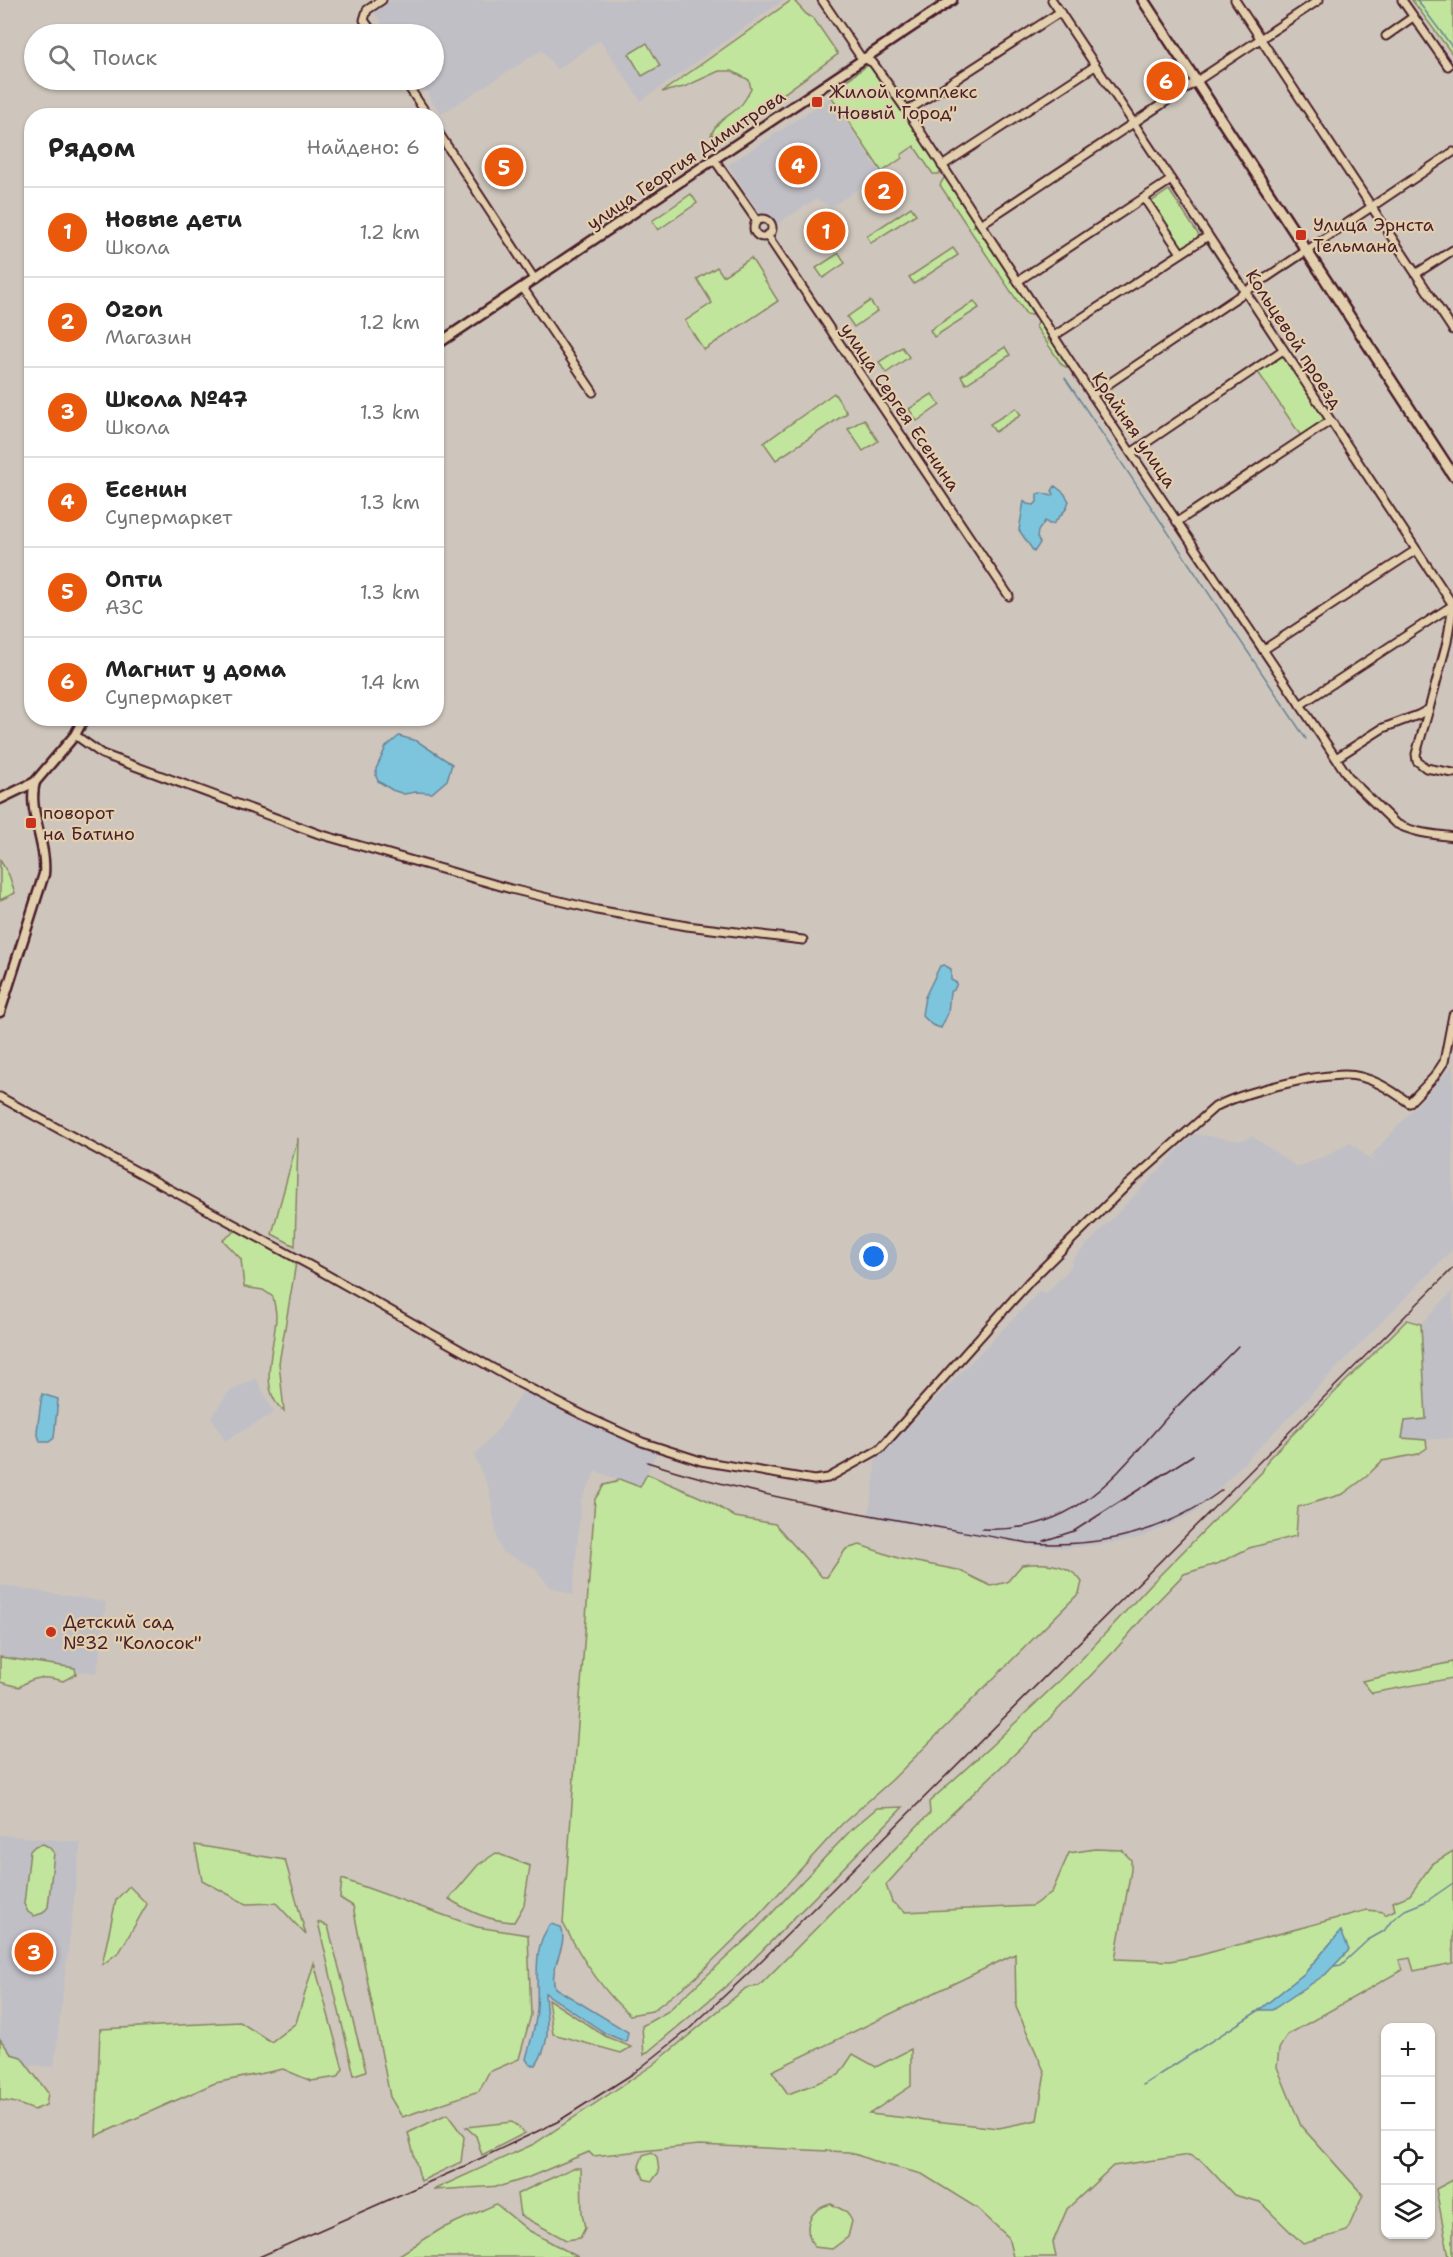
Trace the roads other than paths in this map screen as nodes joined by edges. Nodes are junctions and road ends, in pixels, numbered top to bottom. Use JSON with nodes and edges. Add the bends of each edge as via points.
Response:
{"nodes":[{"id":1,"x":382,"y":0,"type":"edge"},
{"id":2,"x":822,"y":0,"type":"edge"},
{"id":3,"x":952,"y":0,"type":"edge"},
{"id":4,"x":1052,"y":0,"type":"edge"},
{"id":5,"x":1143,"y":0,"type":"edge"},
{"id":6,"x":1235,"y":0,"type":"edge"},
{"id":7,"x":1319,"y":0,"type":"edge"},
{"id":8,"x":1402,"y":0,"type":"edge"},
{"id":9,"x":1060,"y":12,"type":"junction"},
{"id":10,"x":1413,"y":17,"type":"junction"},
{"id":11,"x":367,"y":24,"type":"edge"},
{"id":12,"x":1386,"y":36,"type":"dead end"},
{"id":13,"x":1260,"y":39,"type":"junction"},
{"id":14,"x":867,"y":59,"type":"junction"},
{"id":15,"x":1095,"y":66,"type":"junction"},
{"id":16,"x":1448,"y":66,"type":"dead end"},
{"id":17,"x":1197,"y":82,"type":"junction"},
{"id":18,"x":411,"y":90,"type":"edge"},
{"id":19,"x":423,"y":108,"type":"edge"},
{"id":20,"x":907,"y":111,"type":"junction"},
{"id":21,"x":1132,"y":123,"type":"junction"},
{"id":22,"x":444,"y":141,"type":"edge"},
{"id":23,"x":1453,"y":152,"type":"edge"},
{"id":24,"x":714,"y":159,"type":"junction"},
{"id":25,"x":942,"y":166,"type":"junction"},
{"id":26,"x":1171,"y":180,"type":"junction"},
{"id":27,"x":1144,"y":198,"type":"junction"},
{"id":28,"x":1372,"y":207,"type":"junction"},
{"id":29,"x":757,"y":221,"type":"junction"},
{"id":30,"x":981,"y":224,"type":"junction"},
{"id":31,"x":767,"y":236,"type":"junction"},
{"id":32,"x":1208,"y":236,"type":"junction"},
{"id":33,"x":1453,"y":250,"type":"edge"},
{"id":34,"x":1307,"y":251,"type":"junction"},
{"id":35,"x":1181,"y":253,"type":"junction"},
{"id":36,"x":1417,"y":273,"type":"junction"},
{"id":37,"x":536,"y":280,"type":"junction"},
{"id":38,"x":1018,"y":281,"type":"junction"},
{"id":39,"x":523,"y":288,"type":"junction"},
{"id":40,"x":1245,"y":292,"type":"junction"},
{"id":41,"x":1453,"y":330,"type":"edge"},
{"id":42,"x":1054,"y":336,"type":"junction"},
{"id":43,"x":444,"y":340,"type":"edge"},
{"id":44,"x":1283,"y":350,"type":"junction"},
{"id":45,"x":593,"y":392,"type":"dead end"},
{"id":46,"x":1092,"y":395,"type":"junction"},
{"id":47,"x":1330,"y":421,"type":"junction"},
{"id":48,"x":1131,"y":453,"type":"junction"},
{"id":49,"x":1453,"y":475,"type":"edge"},
{"id":50,"x":1177,"y":522,"type":"junction"},
{"id":51,"x":1416,"y":550,"type":"junction"},
{"id":52,"x":1009,"y":596,"type":"dead end"},
{"id":53,"x":1453,"y":605,"type":"edge"},
{"id":54,"x":1450,"y":643,"type":"edge"},
{"id":55,"x":1263,"y":650,"type":"junction"},
{"id":56,"x":1300,"y":705,"type":"junction"},
{"id":57,"x":1429,"y":709,"type":"junction"},
{"id":58,"x":80,"y":726,"type":"edge"},
{"id":59,"x":75,"y":735,"type":"junction"},
{"id":60,"x":1336,"y":758,"type":"junction"},
{"id":61,"x":1453,"y":773,"type":"edge"},
{"id":62,"x":35,"y":782,"type":"junction"},
{"id":63,"x":0,"y":799,"type":"edge"},
{"id":64,"x":1453,"y":837,"type":"edge"},
{"id":65,"x":803,"y":940,"type":"dead end"},
{"id":66,"x":0,"y":1012,"type":"edge"},
{"id":67,"x":1453,"y":1015,"type":"edge"},
{"id":68,"x":0,"y":1097,"type":"edge"}],
"edges":[{"from":1,"to":11,"type":"street","via":[[367,10]]},
{"from":2,"to":14,"type":"street","name":"Крайняя улица","via":[[860,56]]},
{"from":3,"to":14,"type":"street","name":"улица Георгия Димитрова"},
{"from":4,"to":9,"type":"street","name":"Кольцевой проезд"},
{"from":5,"to":17,"type":"main road"},
{"from":6,"to":13,"type":"street"},
{"from":7,"to":13,"type":"street"},
{"from":8,"to":10,"type":"street"},
{"from":9,"to":15,"type":"street","name":"Кольцевой проезд"},
{"from":9,"to":20,"type":"street"},
{"from":10,"to":12,"type":"street"},
{"from":10,"to":16,"type":"street"},
{"from":13,"to":17,"type":"street"},
{"from":13,"to":28,"type":"street"},
{"from":14,"to":20,"type":"street","name":"Крайняя улица"},
{"from":14,"to":24,"type":"street","name":"улица Георгия Димитрова"},
{"from":15,"to":21,"type":"street","name":"Кольцевой проезд"},
{"from":15,"to":25,"type":"street"},
{"from":17,"to":21,"type":"street"},
{"from":17,"to":34,"type":"main road"},
{"from":18,"to":19,"type":"street"},
{"from":20,"to":25,"type":"street","name":"Крайняя улица"},
{"from":21,"to":26,"type":"street","name":"Кольцевой проезд"},
{"from":21,"to":30,"type":"street"},
{"from":22,"to":37,"type":"street"},
{"from":23,"to":28,"type":"street"},
{"from":24,"to":29,"type":"street","name":"улица Сергея Есенина"},
{"from":24,"to":37,"type":"street","name":"улица Георгия Димитрова"},
{"from":25,"to":30,"type":"street","name":"Крайняя улица"},
{"from":26,"to":27,"type":"street"},
{"from":26,"to":32,"type":"street","name":"Кольцевой проезд"},
{"from":27,"to":35,"type":"street"},
{"from":27,"to":38,"type":"street"},
{"from":28,"to":34,"type":"street"},
{"from":28,"to":36,"type":"street"},
{"from":29,"to":31,"type":"street","name":"улица Сергея Есенина","via":[[755,232]]},
{"from":29,"to":31,"type":"street","name":"улица Сергея Есенина","via":[[770,223]]},
{"from":30,"to":38,"type":"street","name":"Крайняя улица"},
{"from":31,"to":52,"type":"street","name":"улица Сергея Есенина"},
{"from":32,"to":35,"type":"street"},
{"from":32,"to":40,"type":"street","name":"Кольцевой проезд"},
{"from":33,"to":36,"type":"street"},
{"from":34,"to":40,"type":"street"},
{"from":34,"to":49,"type":"main road"},
{"from":35,"to":42,"type":"street"},
{"from":36,"to":41,"type":"street"},
{"from":37,"to":39,"type":"street","name":"улица Георгия Димитрова"},
{"from":38,"to":42,"type":"street","name":"Крайняя улица"},
{"from":39,"to":43,"type":"street","name":"улица Георгия Димитрова"},
{"from":39,"to":45,"type":"street"},
{"from":40,"to":44,"type":"street","name":"Кольцевой проезд"},
{"from":40,"to":46,"type":"street"},
{"from":42,"to":46,"type":"street","name":"Крайняя улица"},
{"from":44,"to":47,"type":"street","name":"Кольцевой проезд"},
{"from":44,"to":48,"type":"street"},
{"from":46,"to":48,"type":"street","name":"Крайняя улица"},
{"from":47,"to":50,"type":"street"},
{"from":47,"to":51,"type":"street","name":"Кольцевой проезд"},
{"from":48,"to":50,"type":"street","name":"Крайняя улица"},
{"from":50,"to":55,"type":"street","name":"Крайняя улица"},
{"from":51,"to":53,"type":"street","name":"Кольцевой проезд"},
{"from":51,"to":55,"type":"street"},
{"from":53,"to":54,"type":"street"},
{"from":53,"to":56,"type":"street"},
{"from":54,"to":57,"type":"street"},
{"from":55,"to":56,"type":"street","name":"Крайняя улица"},
{"from":56,"to":60,"type":"street","name":"Крайняя улица"},
{"from":57,"to":60,"type":"street","via":[[1383,728]]},
{"from":57,"to":61,"type":"street","via":[[1417,761],[1426,768]]},
{"from":58,"to":59,"type":"street"},
{"from":59,"to":62,"type":"street"},
{"from":59,"to":65,"type":"street","via":[[102,754],[320,834],[511,889],[676,924]]},
{"from":60,"to":64,"type":"street","name":"Крайняя улица","via":[[1350,779],[1395,823],[1415,831]]},
{"from":62,"to":63,"type":"street"},
{"from":62,"to":66,"type":"street","via":[[33,799],[44,874]]},
{"from":67,"to":68,"type":"street","via":[[1444,1062],[1408,1103],[1371,1080],[1346,1075],[1305,1080],[1230,1099],[1215,1107],[1127,1185],[1038,1274],[879,1449],[828,1478],[814,1480],[701,1461],[642,1442],[586,1417]]}]}
